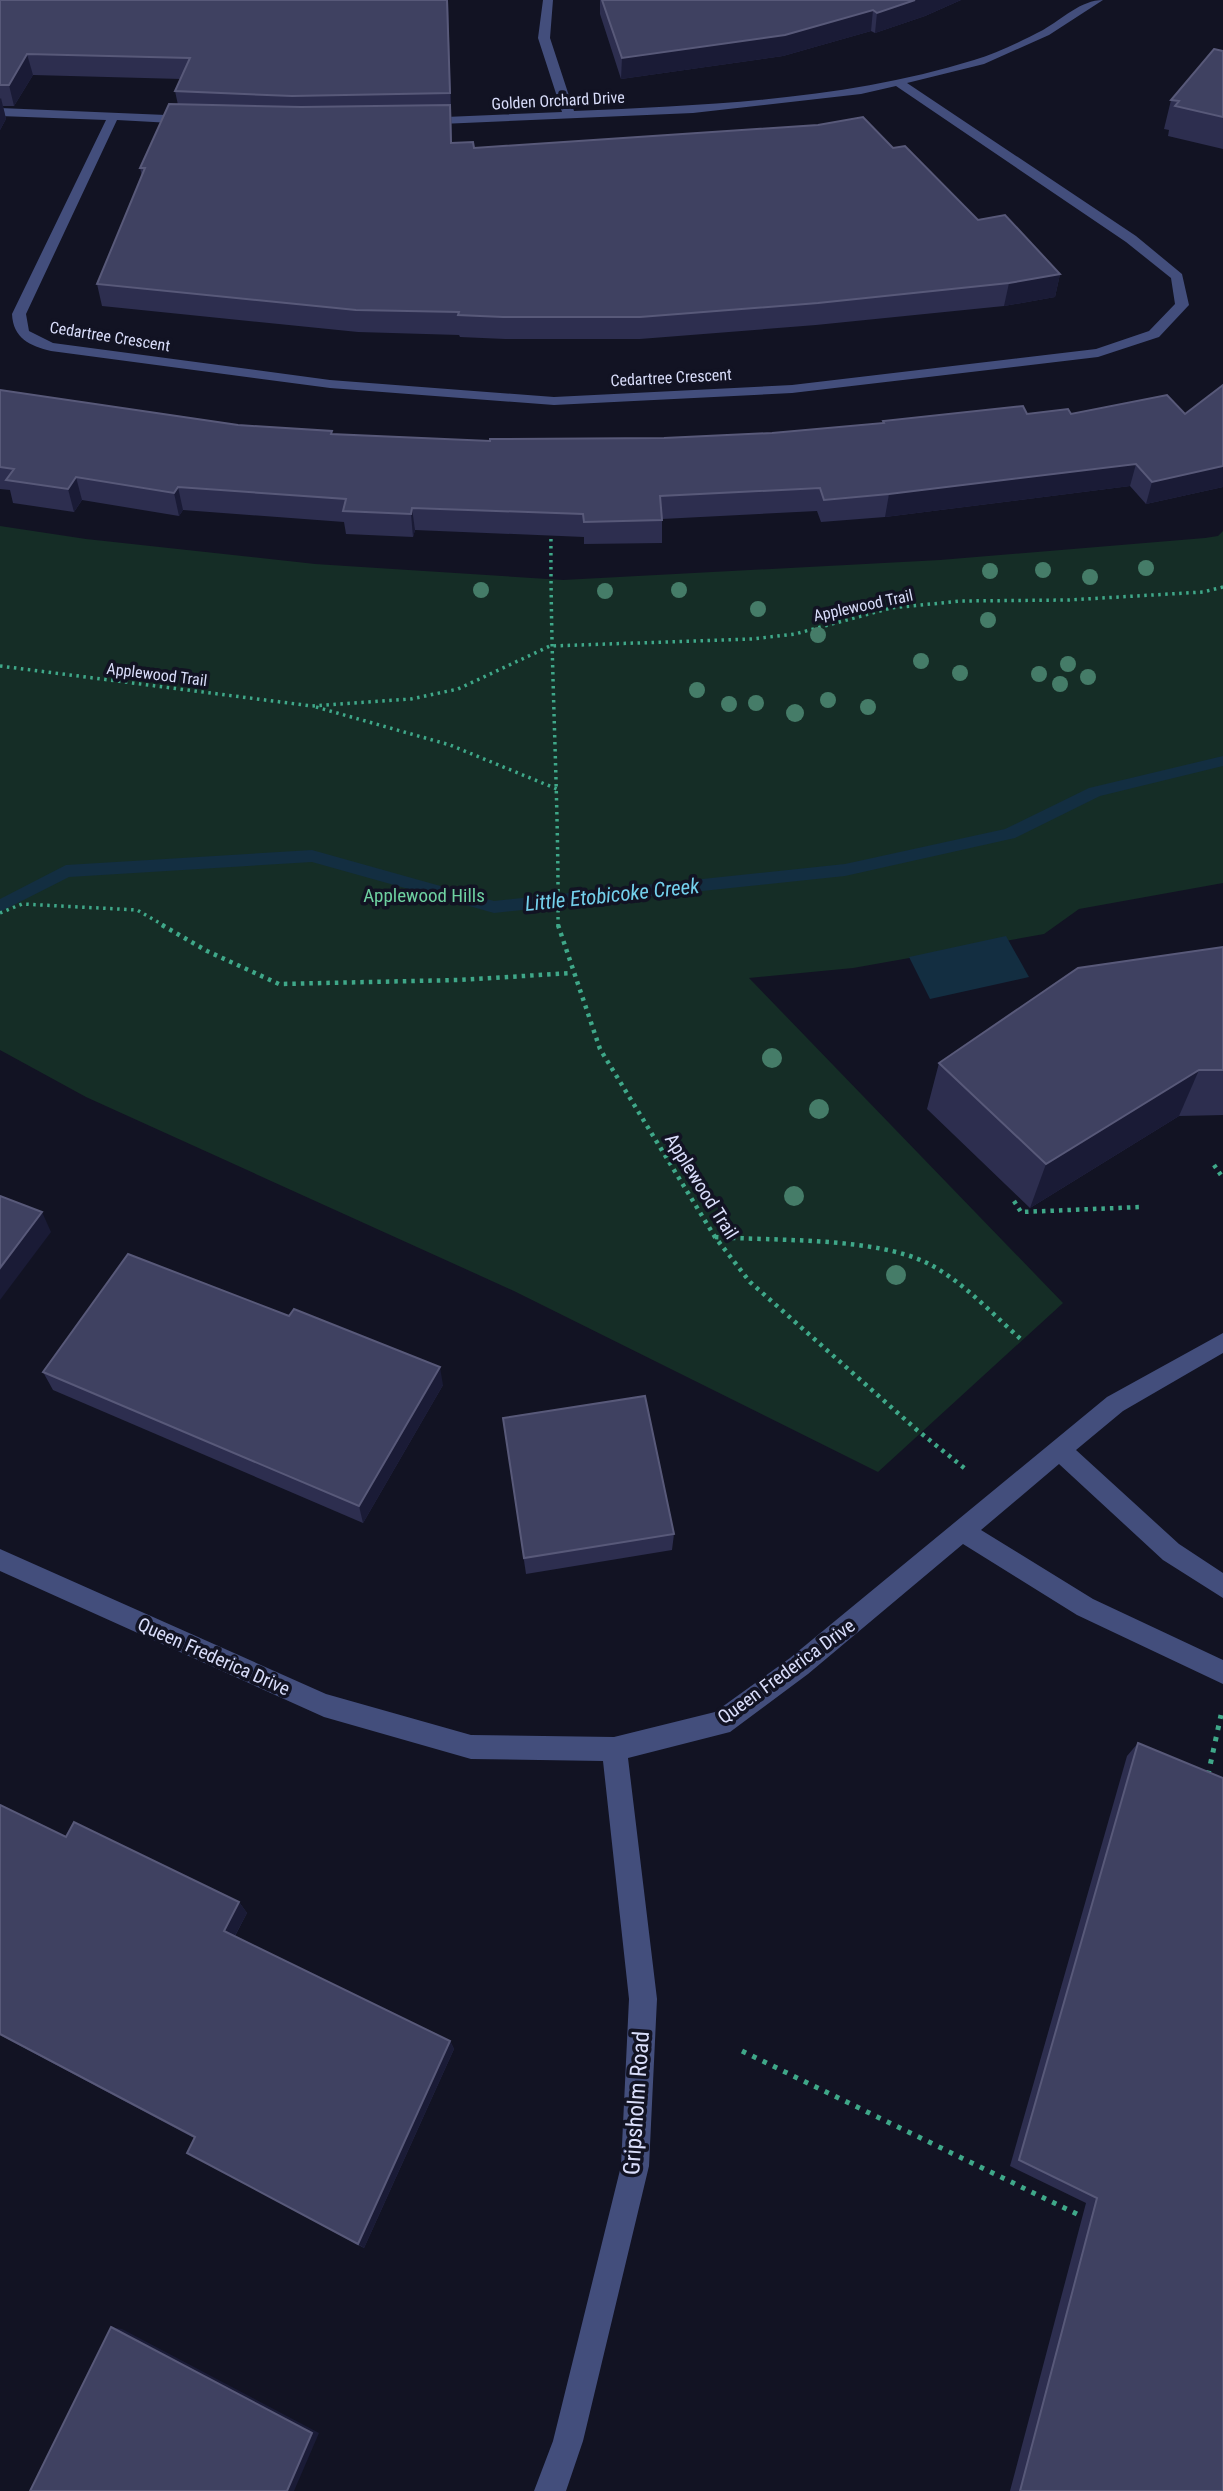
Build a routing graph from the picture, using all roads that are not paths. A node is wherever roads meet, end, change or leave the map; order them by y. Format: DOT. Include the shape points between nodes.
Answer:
graph roads {
  1 [pos="548,0"];
  2 [pos="1098,0"];
  3 [pos="900,84"];
  4 [pos="0,112"];
  5 [pos="569,116"];
  6 [pos="113,117"];
  7 [pos="197,120"];
  8 [pos="407,122"];
  9 [pos="1223,1342"];
  10 [pos="1059,1449"];
  11 [pos="964,1532"];
  12 [pos="0,1560"];
  13 [pos="1223,1587"];
  14 [pos="1223,1672"];
  15 [pos="614,1749"];
  16 [pos="550,2491"];
  1 -- 5 [label="street" via="544,38"];
  2 -- 3 [label="street, Golden Orchard Drive" via="1045,33 980,62"];
  3 -- 5 [label="street, Golden Orchard Drive" via="797,100"];
  3 -- 6 [label="street, Cedartree Crescent" via="1132,239 1177,277 1182,305 1154,334 1098,353 792,389 554,401 330,384 51,347 25,335 18,326 19,314"];
  4 -- 6 [label="street"];
  5 -- 8 [label="street, Golden Orchard Drive"];
  6 -- 7 [label="street"];
  9 -- 10 [label="street, Queen Frederica Drive" via="1115,1404"];
  10 -- 11 [label="street, Queen Frederica Drive"];
  10 -- 13 [label="street" via="1171,1552"];
  11 -- 14 [label="street" via="1085,1606"];
  11 -- 15 [label="street, Queen Frederica Drive" via="799,1666 720,1723"];
  12 -- 15 [label="street, Queen Frederica Drive" via="324,1705 471,1747"];
  15 -- 16 [label="street, Gripsholm Road" via="643,1999 635,2166 568,2441"];
}
